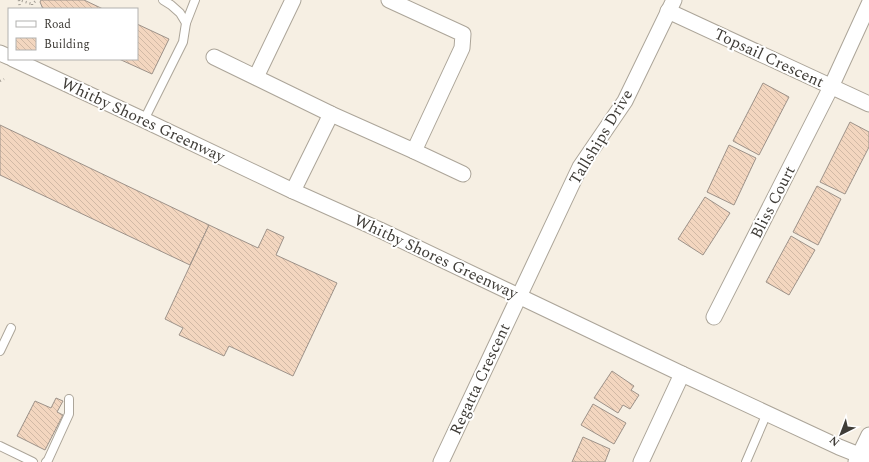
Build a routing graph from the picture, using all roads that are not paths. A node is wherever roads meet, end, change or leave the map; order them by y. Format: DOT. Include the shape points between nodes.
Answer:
graph roads {
  1 [pos="163,0"];
  2 [pos="195,0"];
  3 [pos="292,0"];
  4 [pos="389,0"];
  5 [pos="869,4"];
  6 [pos="671,6"];
  7 [pos="186,23"];
  8 [pos="214,57"];
  9 [pos="15,60"];
  10 [pos="256,77"];
  11 [pos="831,87"];
  12 [pos="869,104"];
  13 [pos="331,114"];
  14 [pos="144,120"];
  15 [pos="414,151"];
  16 [pos="463,174"];
  17 [pos="293,191"];
  18 [pos="518,296"];
  19 [pos="714,317"];
  20 [pos="11,328"];
  21 [pos="0,351"];
  22 [pos="682,374"];
  23 [pos="69,399"];
  24 [pos="767,413"];
  25 [pos="869,435"];
  26 [pos="0,446"];
  27 [pos="862,459"];
  28 [pos="33,462"];
  29 [pos="46,462"];
  30 [pos="441,462"];
  31 [pos="641,462"];
  32 [pos="746,462"];
  1 -- 7 [label="lane" via="180,13"];
  2 -- 7 [label="lane"];
  3 -- 10 [label="street"];
  4 -- 15 [label="street" via="463,34 462,48"];
  5 -- 11 [label="street, Bliss Court"];
  6 -- 11 [label="street, Topsail Crescent"];
  6 -- 18 [label="street, Tallships Drive" via="625,101 580,166"];
  7 -- 14 [label="lane" via="183,42"];
  8 -- 10 [label="street"];
  9 -- 14 [label="street, Whitby Shores Greenway"];
  10 -- 13 [label="street"];
  11 -- 12 [label="street, Topsail Crescent"];
  11 -- 19 [label="street, Bliss Court"];
  13 -- 15 [label="street"];
  13 -- 17 [label="street"];
  14 -- 17 [label="street, Whitby Shores Greenway"];
  15 -- 16 [label="street"];
  17 -- 18 [label="street, Whitby Shores Greenway"];
  18 -- 22 [label="street, Whitby Shores Greenway"];
  18 -- 30 [label="street, Regatta Crescent"];
  20 -- 21 [label="lane"];
  22 -- 24 [label="street, Whitby Shores Greenway"];
  22 -- 31 [label="street"];
  23 -- 29 [label="lane" via="69,414"];
  24 -- 27 [label="street, Whitby Shores Greenway"];
  24 -- 32 [label="lane"];
  25 -- 27 [label="street, Whitby Shores Greenway"];
  26 -- 28 [label="lane"];
}
